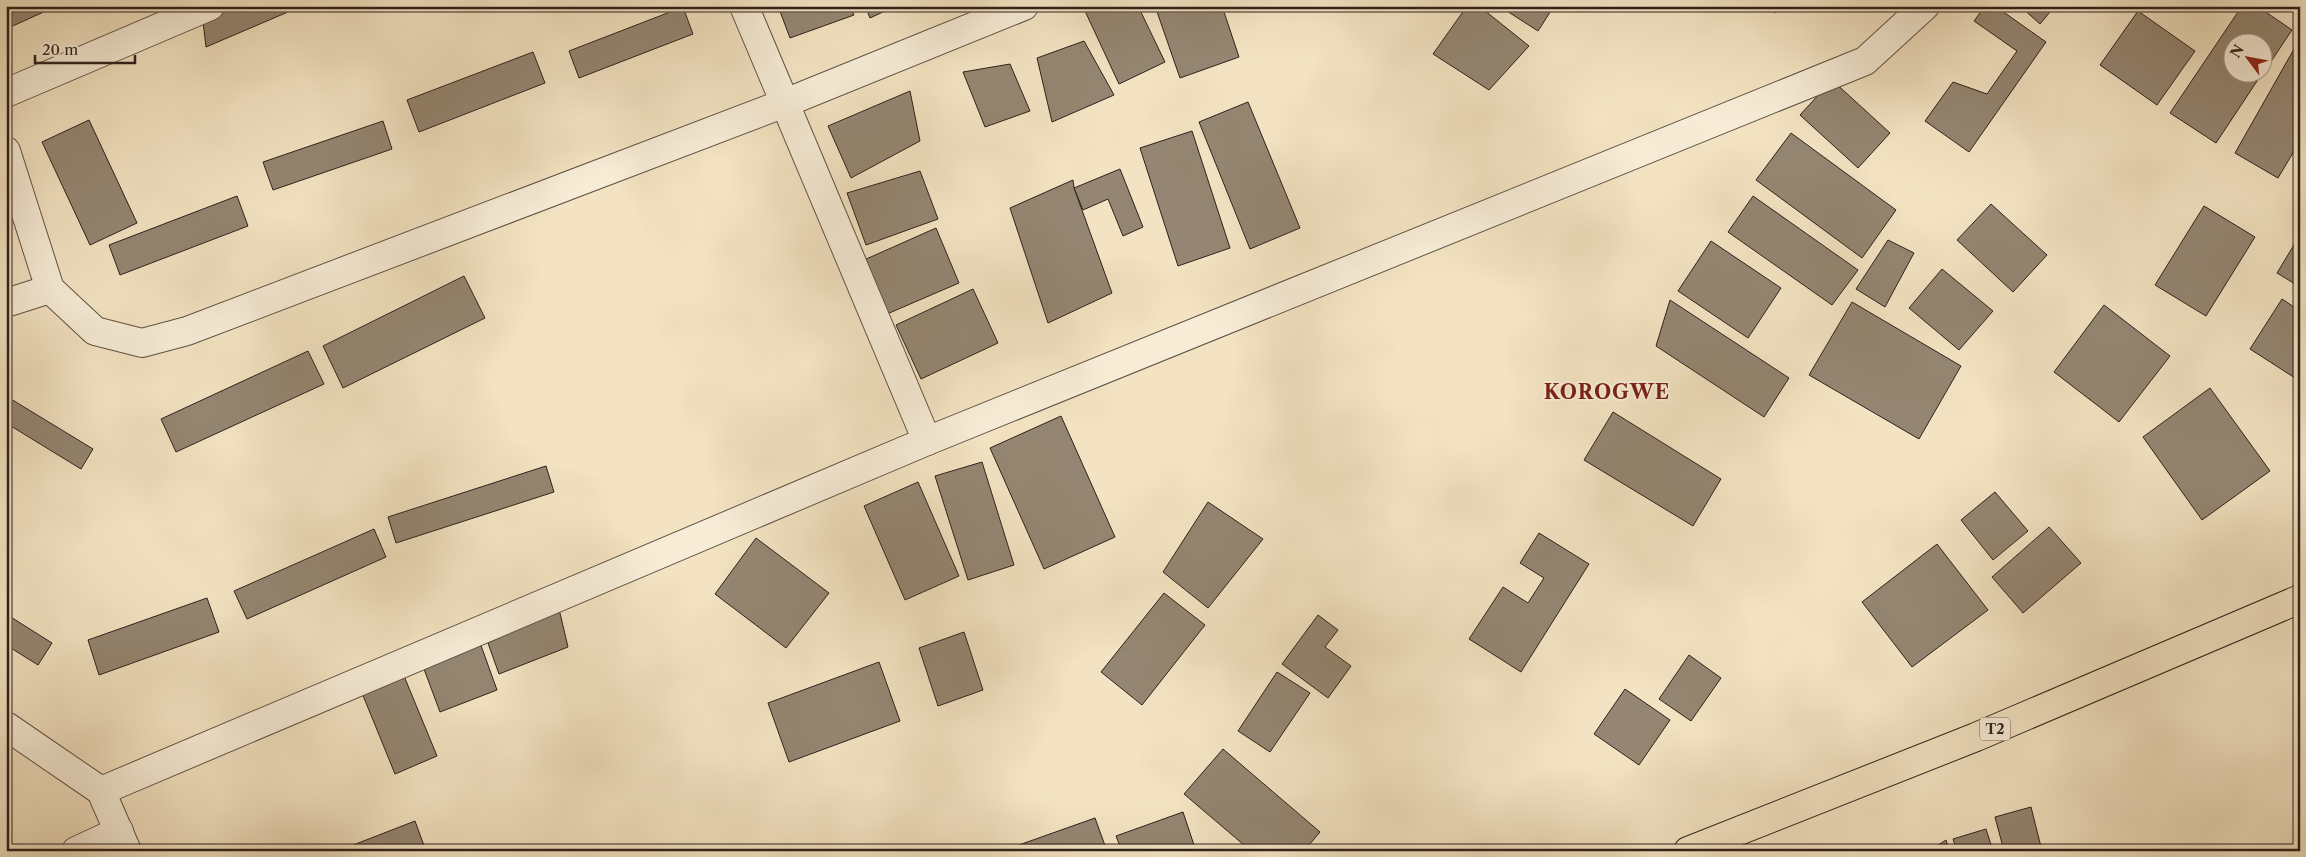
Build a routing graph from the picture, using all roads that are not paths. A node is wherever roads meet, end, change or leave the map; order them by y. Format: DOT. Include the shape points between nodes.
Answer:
graph roads {
  1 [pos="210,6"];
  2 [pos="744,6"];
  3 [pos="1024,6"];
  4 [pos="1925,6"];
  5 [pos="6,93"];
  6 [pos="785,103"];
  7 [pos="6,151"];
  8 [pos="50,289"];
  9 [pos="6,303"];
  10 [pos="927,441"];
  11 [pos="2300,599"];
  12 [pos="6,726"];
  13 [pos="101,792"];
  14 [pos="123,841"];
  15 [pos="76,851"];
  16 [pos="1688,851"];
  1 -- 5 [label="street"];
  2 -- 6 [label="street"];
  3 -- 6 [label="street"];
  4 -- 10 [label="street" via="1865,62"];
  6 -- 8 [label="street" via="186,331 142,343 95,331"];
  6 -- 10 [label="street"];
  7 -- 8 [label="street"];
  8 -- 9 [label="street"];
  10 -- 13 [label="street"];
  11 -- 16 [label="highway, T2" via="1976,737"];
  12 -- 13 [label="street"];
  13 -- 14 [label="street"];
  14 -- 15 [label="street"];
}
